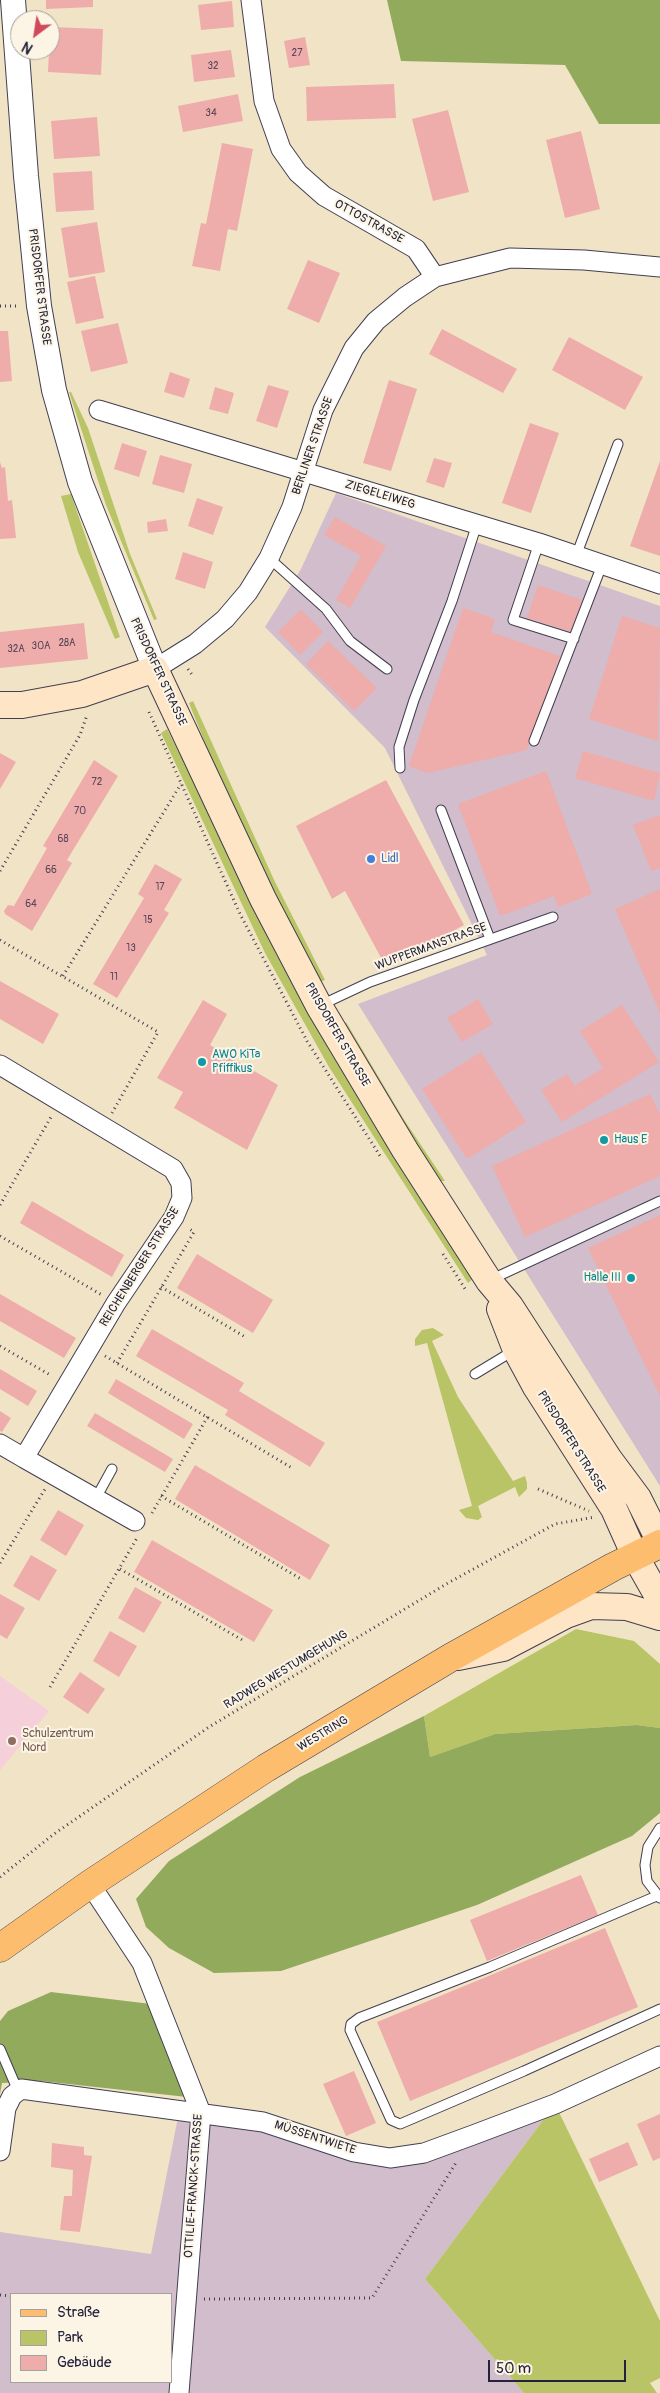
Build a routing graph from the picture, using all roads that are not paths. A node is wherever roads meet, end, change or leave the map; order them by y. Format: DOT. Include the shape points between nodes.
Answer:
graph roads {
  1 [pos="13,0"];
  2 [pos="251,0"];
  3 [pos="660,267"];
  4 [pos="435,277"];
  5 [pos="99,410"];
  6 [pos="618,444"];
  7 [pos="303,471"];
  8 [pos="477,524"];
  9 [pos="539,543"];
  10 [pos="576,556"];
  11 [pos="269,558"];
  12 [pos="602,564"];
  13 [pos="660,584"];
  14 [pos="574,639"];
  15 [pos="155,669"];
  16 [pos="387,669"];
  17 [pos="0,705"];
  18 [pos="534,741"];
  19 [pos="400,768"];
  20 [pos="441,810"];
  21 [pos="553,917"];
  22 [pos="490,939"];
  23 [pos="319,1006"];
  24 [pos="0,1065"];
  25 [pos="660,1201"];
  26 [pos="489,1281"];
  27 [pos="524,1345"];
  28 [pos="475,1374"];
  29 [pos="0,1444"];
  30 [pos="24,1458"];
  31 [pos="112,1468"];
  32 [pos="96,1498"];
  33 [pos="140,1526"];
  34 [pos="660,1543"];
  35 [pos="635,1556"];
  36 [pos="660,1600"];
  37 [pos="660,1617"];
  38 [pos="450,1658"];
  39 [pos="660,1828"];
  40 [pos="90,1884"];
  41 [pos="659,1897"];
  42 [pos="0,1948"];
  43 [pos="660,2009"];
  44 [pos="0,2049"];
  45 [pos="660,2056"];
  46 [pos="18,2091"];
  47 [pos="201,2113"];
  48 [pos="0,2151"];
  49 [pos="179,2393"];
  1 -- 15 [label="street, PRISDORFER STRASSE" via="31,232 39,306 54,390 80,482"];
  2 -- 4 [label="street, OTTOSTRASSE" via="264,101 282,149 298,172 324,196 416,249"];
  3 -- 4 [label="street, BERLINER STRASSE" via="510,258"];
  4 -- 7 [label="street, BERLINER STRASSE" via="405,296 376,321 354,348 323,410"];
  5 -- 7 [label="street, ZIEGELEIWEG"];
  6 -- 10 [label="lane"];
  7 -- 8 [label="street, ZIEGELEIWEG"];
  7 -- 11 [label="street, BERLINER STRASSE" via="292,507"];
  8 -- 9 [label="street, ZIEGELEIWEG"];
  8 -- 19 [label="lane" via="414,700 400,747"];
  9 -- 10 [label="street, ZIEGELEIWEG"];
  9 -- 14 [label="lane" via="513,620"];
  10 -- 12 [label="street, ZIEGELEIWEG"];
  11 -- 15 [label="street, BERLINER STRASSE" via="248,592 225,620"];
  11 -- 16 [label="lane" via="326,609 350,641"];
  12 -- 13 [label="street, ZIEGELEIWEG"];
  12 -- 14 [label="lane"];
  14 -- 18 [label="lane"];
  15 -- 17 [label="main road, BERLINER STRASSE" via="82,694 22,705"];
  15 -- 23 [label="main road, PRISDORFER STRASSE" via="263,899"];
  20 -- 22 [label="lane"];
  21 -- 22 [label="lane, WUPPERMANSTRASSE"];
  22 -- 23 [label="lane, WUPPERMANSTRASSE" via="370,982"];
  23 -- 26 [label="main road, PRISDORFER STRASSE" via="405,1150"];
  24 -- 30 [label="street, REICHENBERGER STRASSE" via="173,1169 181,1183 182,1198 174,1218 116,1302"];
  25 -- 26 [label="lane"];
  26 -- 27 [label="main road, PRISDORFER STRASSE" via="510,1306"];
  27 -- 28 [label="lane"];
  27 -- 34 [label="main road, PRISDORFER STRASSE" via="638,1498"];
  27 -- 35 [label="main road, PRISDORFER STRASSE" via="536,1387 614,1509"];
  29 -- 30 [label="street"];
  30 -- 32 [label="street"];
  31 -- 32 [label="lane"];
  32 -- 33 [label="street"];
  34 -- 35 [label="main road, WESTRING"];
  35 -- 36 [label="main road, PRISDORFER STRASSE"];
  35 -- 38 [label="main road, WESTRING"];
  37 -- 38 [label="main road" via="627,1607 591,1606 566,1615 503,1648"];
  38 -- 40 [label="main road, WESTRING" via="266,1768"];
  39 -- 41 [label="lane" via="648,1848 645,1865 647,1881"];
  40 -- 42 [label="main road, WESTRING"];
  40 -- 47 [label="street, OTTILIE-FRANCK-STRASSE" via="142,1964"];
  41 -- 43 [label="lane" via="359,2018 350,2030 391,2120 400,2124"];
  44 -- 46 [label="lane"];
  45 -- 47 [label="street, MÜSSENTWIETE" via="555,2104 473,2135 424,2153 390,2158 354,2152 263,2122"];
  46 -- 47 [label="street, MÜSSENTWIETE" via="38,2090"];
  46 -- 48 [label="street" via="6,2108"];
  47 -- 49 [label="street, OTTILIE-FRANCK-STRASSE"];
}
